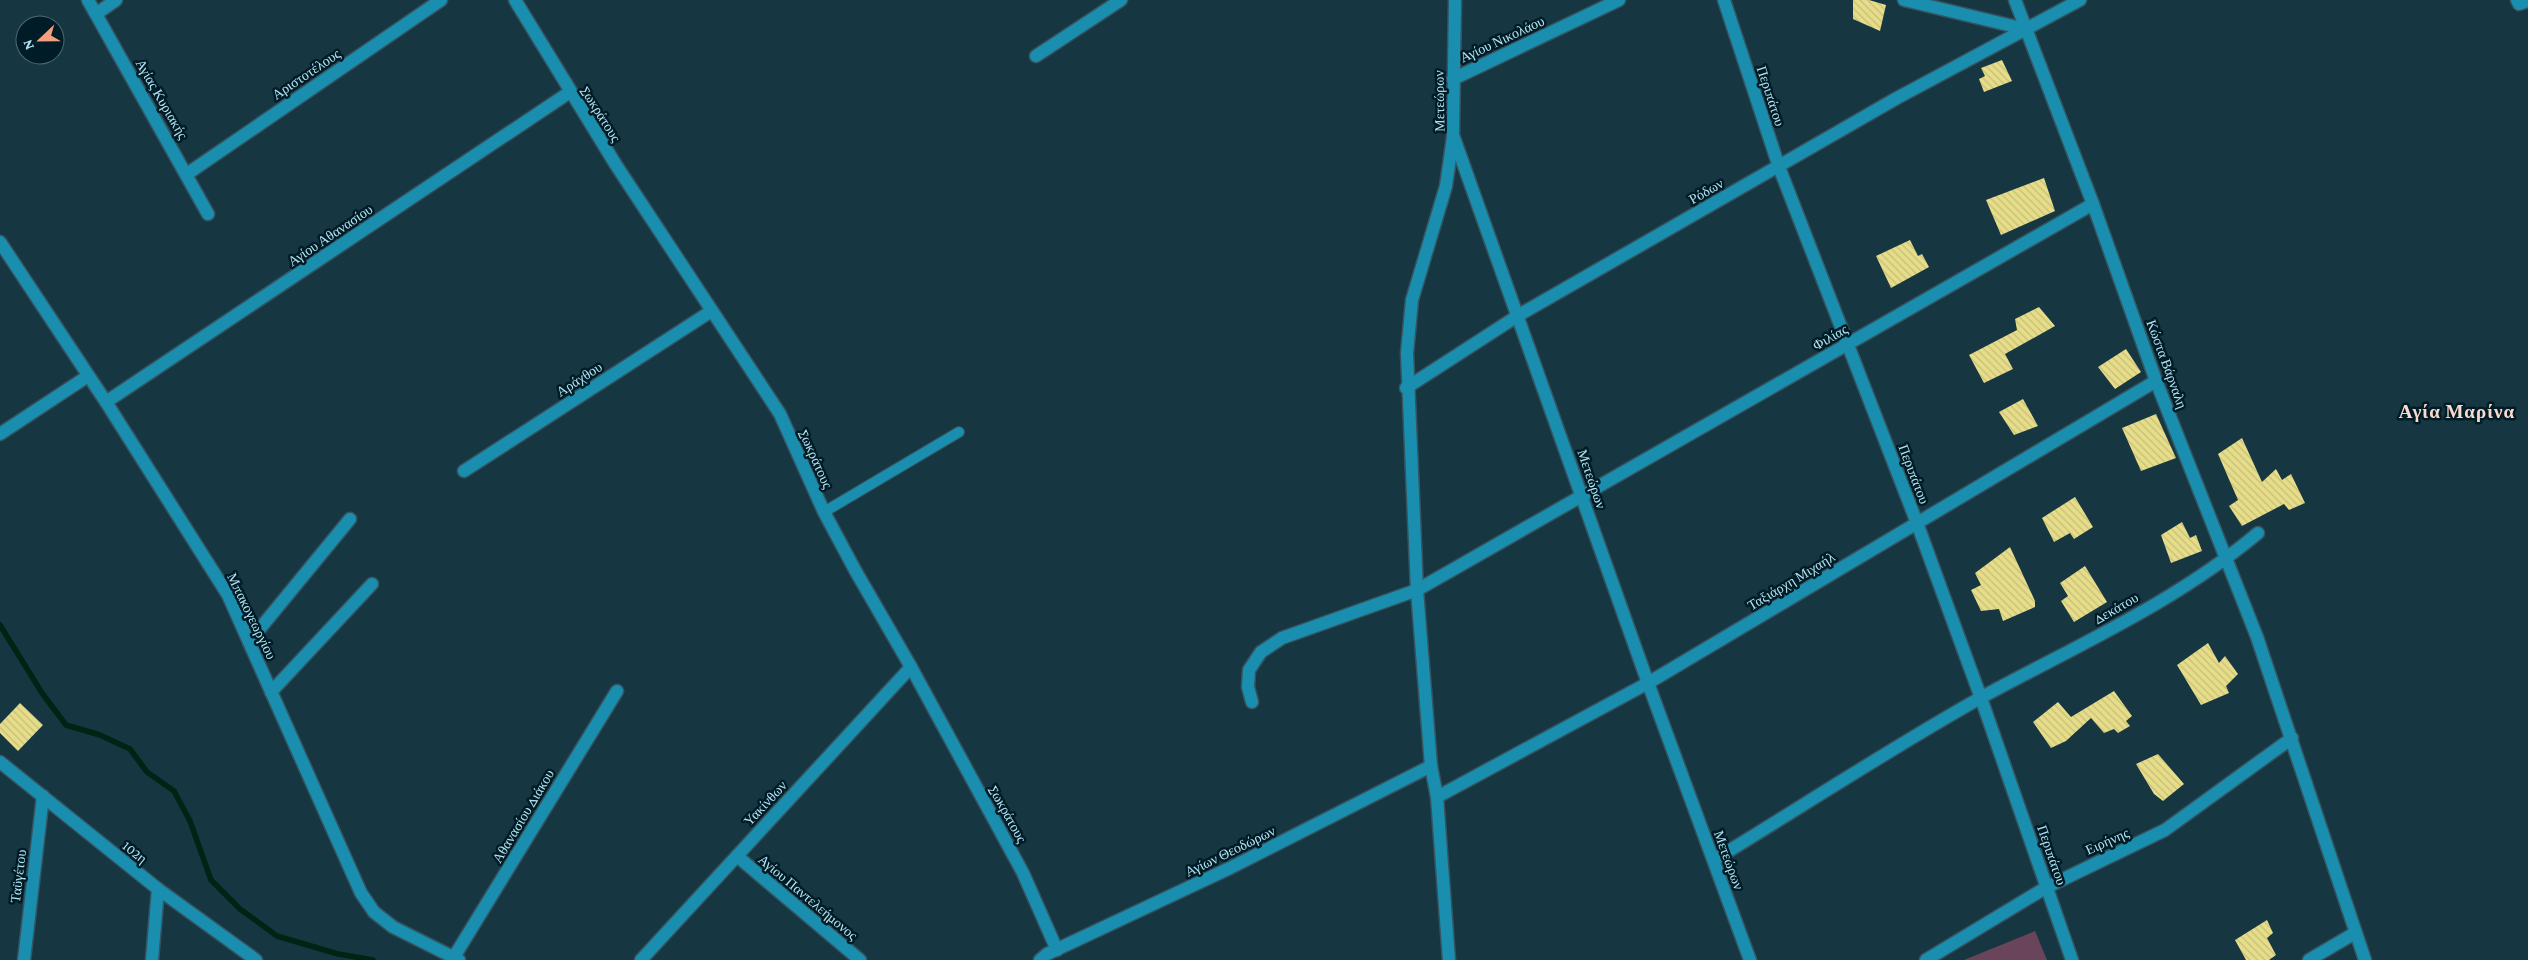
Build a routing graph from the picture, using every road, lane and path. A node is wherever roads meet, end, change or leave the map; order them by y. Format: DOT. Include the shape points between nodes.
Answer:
graph roads {
  1 [pos="88,0"];
  2 [pos="116,0"];
  3 [pos="441,0"];
  4 [pos="515,0"];
  5 [pos="1120,0"];
  6 [pos="1456,0"];
  7 [pos="1619,0"];
  8 [pos="1724,0"];
  9 [pos="1904,0"];
  10 [pos="2015,0"];
  11 [pos="2080,0"];
  12 [pos="96,14"];
  13 [pos="2025,29"];
  14 [pos="1036,56"];
  15 [pos="1453,79"];
  16 [pos="570,92"];
  17 [pos="1454,135"];
  18 [pos="1779,166"];
  19 [pos="187,174"];
  20 [pos="2092,204"];
  21 [pos="208,214"];
  22 [pos="0,242"];
  23 [pos="710,312"];
  24 [pos="1519,316"];
  25 [pos="1847,344"];
  26 [pos="88,376"];
  27 [pos="2156,382"];
  28 [pos="1406,388"];
  29 [pos="106,402"];
  30 [pos="959,432"];
  31 [pos="0,434"];
  32 [pos="464,471"];
  33 [pos="1581,495"];
  34 [pos="824,512"];
  35 [pos="350,519"];
  36 [pos="1917,523"];
  37 [pos="2258,533"];
  38 [pos="2226,560"];
  39 [pos="372,584"];
  40 [pos="1417,590"];
  41 [pos="249,642"];
  42 [pos="911,667"];
  43 [pos="1648,683"];
  44 [pos="617,691"];
  45 [pos="271,692"];
  46 [pos="1982,698"];
  47 [pos="1252,702"];
  48 [pos="2292,738"];
  49 [pos="0,762"];
  50 [pos="1431,766"];
  51 [pos="43,796"];
  52 [pos="1437,796"];
  53 [pos="737,856"];
  54 [pos="1714,860"];
  55 [pos="2046,886"];
  56 [pos="158,889"];
  57 [pos="2355,933"];
  58 [pos="1057,950"];
  59 [pos="457,958"];
  60 [pos="24,960"];
  61 [pos="152,960"];
  62 [pos="256,960"];
  63 [pos="641,960"];
  64 [pos="860,960"];
  65 [pos="1040,960"];
  66 [pos="1448,960"];
  67 [pos="1750,960"];
  68 [pos="1926,960"];
  69 [pos="2072,960"];
  70 [pos="2309,960"];
  71 [pos="2365,960"];
  1 -- 12 [label="street, Αγίας Κυριακής"];
  2 -- 12 [label="street"];
  3 -- 19 [label="street, Αριστοτέλους"];
  4 -- 16 [label="street, Σωκράτους"];
  5 -- 14 [label="street"];
  6 -- 15 [label="street, Μετεώρων"];
  7 -- 15 [label="street, Αγίου Νικολάου"];
  8 -- 18 [label="street, Περιπάτου"];
  9 -- 13 [label="street"];
  10 -- 13 [label="street, Κώστα Βάρναλη"];
  11 -- 13 [label="street, Ρόδων"];
  12 -- 19 [label="street, Αγίας Κυριακής"];
  13 -- 18 [label="street, Ρόδων"];
  13 -- 20 [label="street, Κώστα Βάρναλη"];
  15 -- 17 [label="street, Μετεώρων"];
  16 -- 23 [label="street, Σωκράτους"];
  16 -- 29 [label="street, Αγίου Αθανασίου"];
  17 -- 24 [label="street, Μετεώρων"];
  17 -- 28 [label="street" via="1446,186 1412,300"];
  18 -- 24 [label="street, Ρόδων"];
  18 -- 25 [label="street, Περιπάτου"];
  19 -- 21 [label="street, Αγίας Κυριακής"];
  20 -- 25 [label="street, Φιλίας"];
  20 -- 27 [label="street, Κώστα Βάρναλη"];
  22 -- 26 [label="street, Μπακογεωργίου"];
  23 -- 32 [label="street, Αράχθου"];
  23 -- 34 [label="street, Σωκράτους" via="780,414"];
  24 -- 28 [label="street, Ρόδων"];
  24 -- 33 [label="street, Μετεώρων"];
  25 -- 33 [label="street, Φιλίας"];
  25 -- 36 [label="street, Περιπάτου"];
  26 -- 29 [label="street, Μπακογεωργίου"];
  26 -- 31 [label="street"];
  27 -- 36 [label="street, Ταξιάρχη Μιχαήλ"];
  27 -- 38 [label="street, Κώστα Βάρναλη"];
  28 -- 40 [label="street"];
  29 -- 41 [label="street, Μπακογεωργίου" via="228,594"];
  30 -- 34 [label="lane"];
  33 -- 40 [label="street, Φιλίας"];
  33 -- 43 [label="street, Μετεώρων"];
  34 -- 42 [label="street, Σωκράτους"];
  35 -- 41 [label="street"];
  36 -- 43 [label="street, Ταξιάρχη Μιχαήλ"];
  36 -- 46 [label="street, Περιπάτου"];
  37 -- 38 [label="street, Δεκάτου"];
  38 -- 46 [label="street, Δεκάτου" via="2102,634"];
  38 -- 48 [label="street, Κώστα Βάρναλη"];
  39 -- 45 [label="street"];
  40 -- 47 [label="street, Φιλίας" via="1282,638 1261,652 1249,670 1248,687"];
  40 -- 50 [label="street"];
  41 -- 45 [label="street, Μπακογεωργίου"];
  42 -- 53 [label="street, Υακίνθων"];
  42 -- 58 [label="street, Σωκράτους" via="1023,873"];
  43 -- 52 [label="street, Ταξιάρχη Μιχαήλ"];
  43 -- 54 [label="street, Μετεώρων"];
  44 -- 59 [label="street, Αθανασίου Διάκου"];
  45 -- 59 [label="street, Μπακογεωργίου" via="361,892 374,912 393,927"];
  46 -- 54 [label="street, Δεκάτου"];
  46 -- 55 [label="street, Περιπάτου"];
  48 -- 55 [label="street, Ειρήνης" via="2165,830"];
  48 -- 57 [label="street, Κώστα Βάρναλη"];
  49 -- 51 [label="street, 102η"];
  50 -- 52 [label="street"];
  50 -- 58 [label="street, Αγίων Θεοδώρων" via="1230,868"];
  51 -- 56 [label="street, 102η"];
  51 -- 60 [label="street, Ταϋγέτου"];
  52 -- 66 [label="street"];
  53 -- 63 [label="street, Υακίνθων"];
  53 -- 64 [label="street, Αγίου Παντελεήμονος"];
  54 -- 67 [label="street, Μετεώρων"];
  55 -- 68 [label="street, Ειρήνης"];
  55 -- 69 [label="street, Περιπάτου"];
  56 -- 61 [label="street"];
  56 -- 62 [label="street, 102η"];
  57 -- 70 [label="street"];
  57 -- 71 [label="street, Κώστα Βάρναλη"];
  58 -- 65 [label="street, Αγίων Θεοδώρων"];
}
